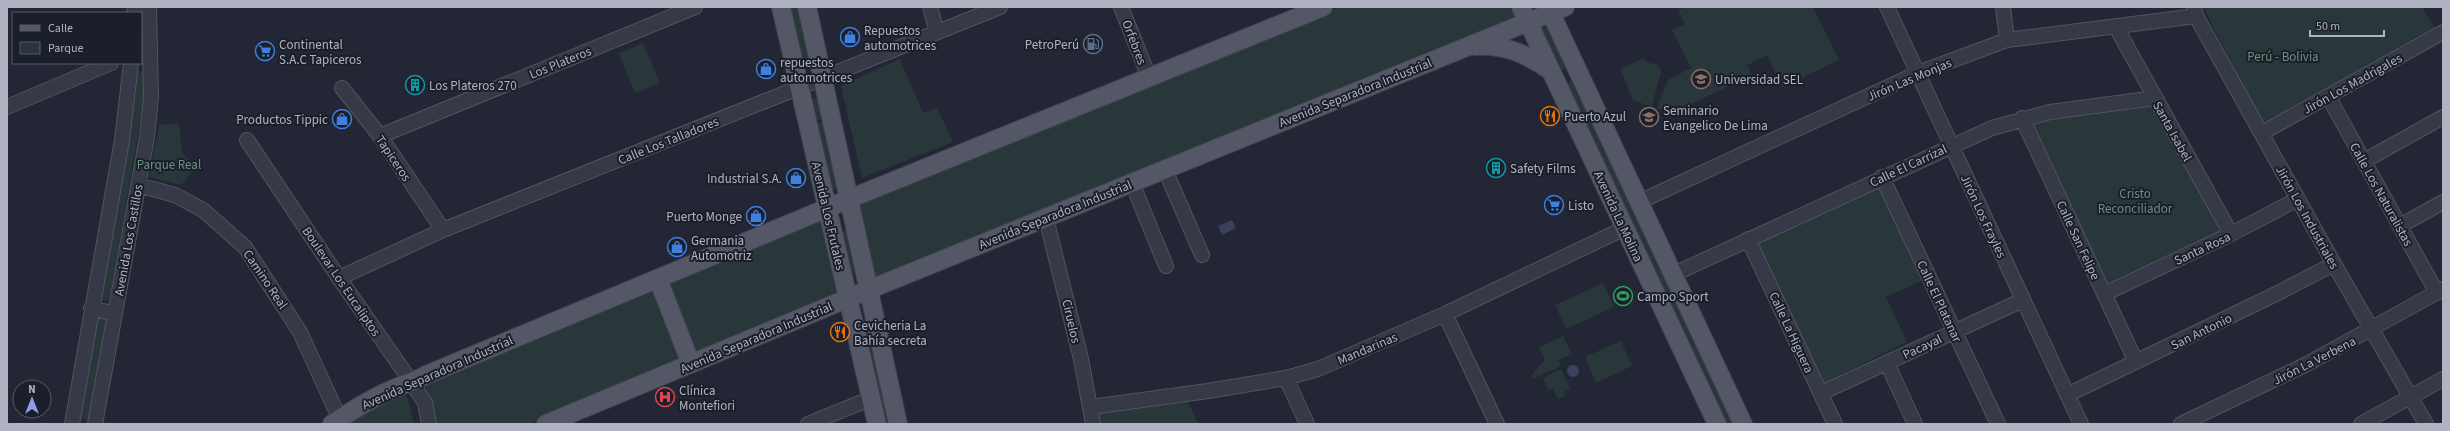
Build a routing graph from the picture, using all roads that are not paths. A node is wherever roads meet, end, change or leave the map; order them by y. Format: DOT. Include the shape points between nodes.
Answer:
graph roads {
  1 [pos="149,7"];
  2 [pos="695,7"];
  3 [pos="781,7"];
  4 [pos="807,7"];
  5 [pos="930,7"];
  6 [pos="1000,7"];
  7 [pos="1121,7"];
  8 [pos="1323,7"];
  9 [pos="1887,7"];
  10 [pos="2003,7"];
  11 [pos="1555,9"];
  12 [pos="2195,12"];
  13 [pos="1524,14"];
  14 [pos="2116,27"];
  15 [pos="936,32"];
  16 [pos="2443,32"];
  17 [pos="2006,40"];
  18 [pos="1468,46"];
  19 [pos="146,55"];
  20 [pos="109,64"];
  21 [pos="131,64"];
  22 [pos="1551,71"];
  23 [pos="1918,73"];
  24 [pos="824,77"];
  25 [pos="1149,77"];
  26 [pos="342,88"];
  27 [pos="800,88"];
  28 [pos="1560,91"];
  29 [pos="2328,96"];
  30 [pos="2155,98"];
  31 [pos="1592,100"];
  32 [pos="7,106"];
  33 [pos="2443,117"];
  34 [pos="2022,118"];
  35 [pos="2262,133"];
  36 [pos="380,136"];
  37 [pos="247,140"];
  38 [pos="1951,145"];
  39 [pos="2364,161"];
  40 [pos="1165,170"];
  41 [pos="1882,177"];
  42 [pos="1132,183"];
  43 [pos="138,185"];
  44 [pos="849,199"];
  45 [pos="2298,199"];
  46 [pos="1639,202"];
  47 [pos="2443,202"];
  48 [pos="826,209"];
  49 [pos="1046,218"];
  50 [pos="2400,226"];
  51 [pos="1625,228"];
  52 [pos="444,230"];
  53 [pos="2231,234"];
  54 [pos="1748,240"];
  55 [pos="1202,255"];
  56 [pos="2334,264"];
  57 [pos="1166,266"];
  58 [pos="1674,274"];
  59 [pos="339,278"];
  60 [pos="658,279"];
  61 [pos="868,290"];
  62 [pos="2440,291"];
  63 [pos="2104,294"];
  64 [pos="848,299"];
  65 [pos="2023,300"];
  66 [pos="91,308"];
  67 [pos="115,314"];
  68 [pos="1445,314"];
  69 [pos="2372,330"];
  70 [pos="1954,331"];
  71 [pos="1887,362"];
  72 [pos="2136,362"];
  73 [pos="691,364"];
  74 [pos="1286,378"];
  75 [pos="2443,378"];
  76 [pos="412,383"];
  77 [pos="892,390"];
  78 [pos="1821,393"];
  79 [pos="2067,395"];
  80 [pos="2410,397"];
  81 [pos="872,398"];
  82 [pos="1090,407"];
  83 [pos="338,422"];
  84 [pos="72,424"];
  85 [pos="95,424"];
  86 [pos="429,424"];
  87 [pos="546,424"];
  88 [pos="808,424"];
  89 [pos="877,424"];
  90 [pos="898,424"];
  91 [pos="1093,424"];
  92 [pos="1307,424"];
  93 [pos="1497,424"];
  94 [pos="1717,424"];
  95 [pos="1743,424"];
  96 [pos="1835,424"];
  97 [pos="1915,424"];
  98 [pos="1998,424"];
  99 [pos="2081,424"];
  100 [pos="2181,424"];
  101 [pos="2361,424"];
  102 [pos="2426,424"];
  1 -- 19 [label="street, Avenida Los Castillos"];
  2 -- 36 [label="street, Los Plateros"];
  3 -- 27 [label="main road, Avenida Los Frutales"];
  4 -- 24 [label="main road, Avenida Los Frutales"];
  5 -- 15 [label="street"];
  6 -- 15 [label="street, Calle Los Talladores"];
  7 -- 25 [label="street, Orfebres"];
  8 -- 25 [label="main road, Avenida Separadora Industrial"];
  9 -- 23 [label="street, Jirón Los Frayles"];
  10 -- 17 [label="street"];
  11 -- 13 [label="main road, Avenida Separadora Industrial"];
  11 -- 31 [label="main road, Avenida La Molina"];
  12 -- 14 [label="street, Jirón Las Monjas"];
  12 -- 35 [label="street, Jirón Los Industriales"];
  13 -- 18 [label="main road, Avenida Separadora Industrial"];
  13 -- 22 [label="main road, Avenida La Molina"];
  14 -- 17 [label="street, Jirón Las Monjas"];
  14 -- 30 [label="street, Santa Isabel"];
  15 -- 24 [label="street, Calle Los Talladores"];
  16 -- 29 [label="street, Jirón Los Madrigales"];
  17 -- 23 [label="street, Jirón Las Monjas"];
  18 -- 22 [label="main road" via="1486,45 1521,53"];
  18 -- 40 [label="main road, Avenida Separadora Industrial"];
  19 -- 43 [label="street, Avenida Los Castillos" via="147,138"];
  20 -- 32 [label="street"];
  21 -- 66 [label="street, Avenida Los Castillos" via="122,140"];
  22 -- 28 [label="main road, Avenida La Molina"];
  23 -- 38 [label="street, Jirón Los Frayles"];
  23 -- 46 [label="street, Jirón Las Monjas"];
  24 -- 27 [label="street, Calle Los Talladores"];
  24 -- 44 [label="main road, Avenida Los Frutales"];
  25 -- 44 [label="main road, Avenida Separadora Industrial"];
  26 -- 36 [label="street, Tapiceros"];
  27 -- 48 [label="main road, Avenida Los Frutales"];
  27 -- 52 [label="street, Calle Los Talladores"];
  28 -- 31 [label="main road" via="1564,77 1572,73"];
  28 -- 51 [label="main road, Avenida La Molina"];
  29 -- 35 [label="street, Jirón Los Madrigales"];
  29 -- 39 [label="street, Calle Los Naturalistas"];
  30 -- 34 [label="street, Calle El Carrizal"];
  30 -- 53 [label="street, Santa Isabel"];
  31 -- 46 [label="main road, Avenida La Molina"];
  33 -- 39 [label="street"];
  34 -- 38 [label="street, Calle El Carrizal"];
  34 -- 63 [label="street, Calle San Felipe"];
  35 -- 45 [label="street, Jirón Los Industriales"];
  36 -- 52 [label="street, Tapiceros"];
  37 -- 59 [label="street, Boulevar Los Eucaliptos"];
  38 -- 41 [label="street, Calle El Carrizal"];
  38 -- 65 [label="street, Jirón Los Frayles"];
  39 -- 50 [label="street, Calle Los Naturalistas"];
  40 -- 42 [label="main road, Avenida Separadora Industrial"];
  40 -- 55 [label="street"];
  41 -- 54 [label="street, Calle El Carrizal"];
  41 -- 70 [label="street, Calle El Platanar"];
  42 -- 49 [label="main road, Avenida Separadora Industrial"];
  42 -- 57 [label="street"];
  43 -- 67 [label="street, Avenida Los Castillos"];
  43 -- 83 [label="street, Camino Real" via="175,195 202,210 245,247 300,332"];
  44 -- 48 [label="main road, Avenida Separadora Industrial"];
  44 -- 61 [label="main road, Avenida Los Frutales"];
  45 -- 53 [label="street, Santa Rosa"];
  45 -- 56 [label="street, Jirón Los Industriales"];
  46 -- 58 [label="main road, Avenida La Molina"];
  47 -- 50 [label="street"];
  48 -- 60 [label="main road, Avenida Separadora Industrial"];
  48 -- 64 [label="main road, Avenida Los Frutales"];
  49 -- 61 [label="main road, Avenida Separadora Industrial"];
  49 -- 82 [label="street, Ciruelos" via="1080,352"];
  50 -- 62 [label="street, Calle Los Naturalistas"];
  51 -- 68 [label="street, Mandarinas"];
  51 -- 94 [label="main road, Avenida La Molina"];
  52 -- 59 [label="street, Calle Los Talladores"];
  53 -- 63 [label="street, Santa Rosa"];
  54 -- 58 [label="street, Calle El Carrizal"];
  54 -- 78 [label="street, Calle La Higuera"];
  56 -- 69 [label="street, Jirón Los Industriales"];
  56 -- 72 [label="street, San Antonio"];
  58 -- 95 [label="main road, Avenida La Molina"];
  59 -- 76 [label="street, Boulevar Los Eucaliptos"];
  60 -- 73 [label="main road"];
  60 -- 76 [label="main road, Avenida Separadora Industrial"];
  61 -- 64 [label="main road, Avenida Separadora Industrial"];
  61 -- 77 [label="main road, Avenida Los Frutales"];
  62 -- 69 [label="street, Jirón La Verbena"];
  63 -- 72 [label="street, Calle San Felipe"];
  64 -- 73 [label="main road, Avenida Separadora Industrial"];
  64 -- 81 [label="main road, Avenida Los Frutales"];
  65 -- 70 [label="street, Pacayal"];
  65 -- 79 [label="street, Jirón Los Frayles"];
  66 -- 67 [label="street"];
  66 -- 84 [label="street, Avenida Los Castillos"];
  67 -- 85 [label="street, Avenida Los Castillos"];
  68 -- 74 [label="street, Mandarinas" via="1350,356"];
  68 -- 93 [label="street"];
  69 -- 80 [label="street, Jirón Los Industriales"];
  69 -- 100 [label="street, Jirón La Verbena" via="2296,370"];
  70 -- 71 [label="street, Pacayal"];
  70 -- 98 [label="street, Calle El Platanar"];
  71 -- 78 [label="street, Pacayal"];
  71 -- 97 [label="street"];
  72 -- 79 [label="street, San Antonio"];
  73 -- 87 [label="main road, Avenida Separadora Industrial"];
  74 -- 82 [label="street, Mandarinas"];
  74 -- 92 [label="street"];
  75 -- 80 [label="street"];
  76 -- 83 [label="main road, Avenida Separadora Industrial" via="393,389"];
  76 -- 86 [label="street, Boulevar Los Eucaliptos" via="425,403"];
  77 -- 81 [label="street"];
  77 -- 90 [label="main road, Avenida Los Frutales"];
  78 -- 96 [label="street, Calle La Higuera"];
  79 -- 99 [label="street, Jirón Los Frayles"];
  80 -- 101 [label="street"];
  80 -- 102 [label="street, Jirón Los Industriales"];
  81 -- 88 [label="street"];
  81 -- 89 [label="main road, Avenida Los Frutales"];
  82 -- 91 [label="street, Ciruelos"];
}
